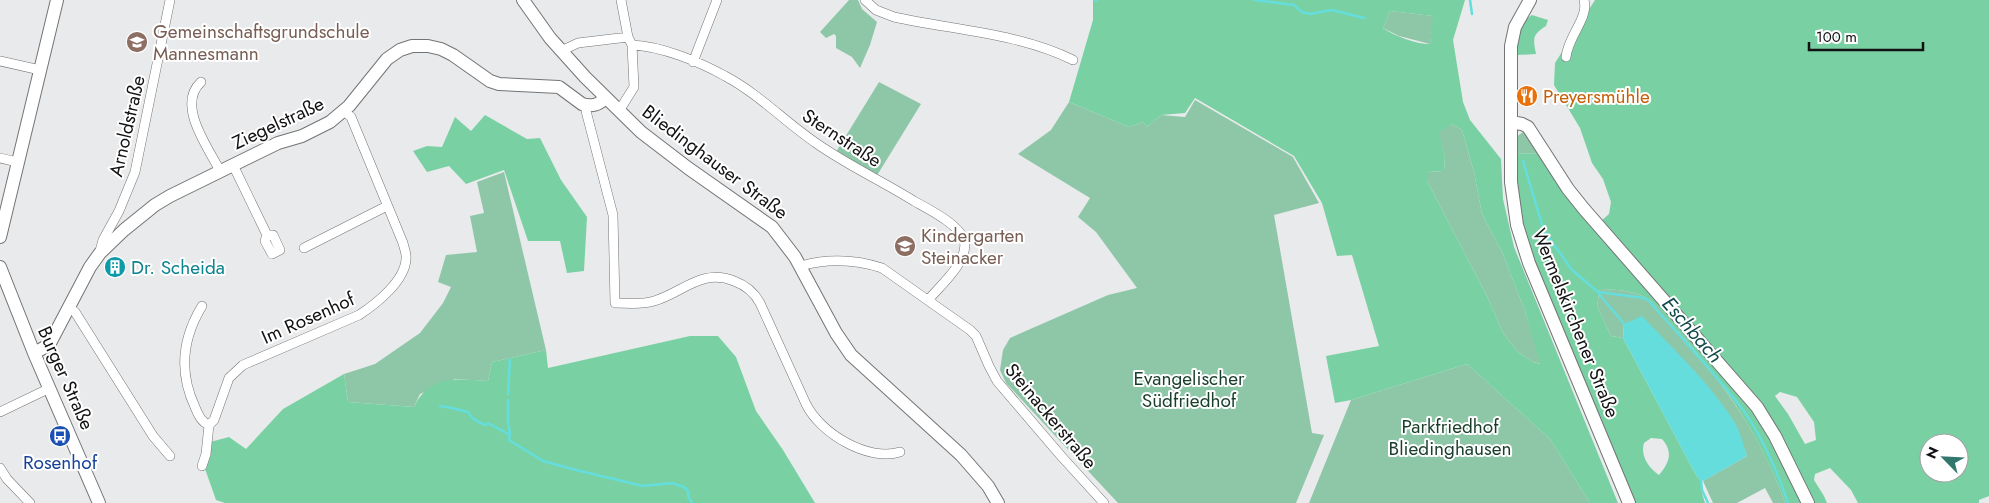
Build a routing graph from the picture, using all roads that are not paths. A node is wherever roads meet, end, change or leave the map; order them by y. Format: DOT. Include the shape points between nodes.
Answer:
graph roads {
  1 [pos="56,0"];
  2 [pos="170,0"];
  3 [pos="523,0"];
  4 [pos="620,0"];
  5 [pos="717,0"];
  6 [pos="865,0"];
  7 [pos="1530,0"];
  8 [pos="1584,0"];
  9 [pos="630,41"];
  10 [pos="561,51"];
  11 [pos="1566,57"];
  12 [pos="1073,60"];
  13 [pos="0,61"];
  14 [pos="693,62"];
  15 [pos="40,70"];
  16 [pos="201,82"];
  17 [pos="606,98"];
  18 [pos="586,105"];
  19 [pos="344,111"];
  20 [pos="619,111"];
  21 [pos="1510,122"];
  22 [pos="0,158"];
  23 [pos="17,162"];
  24 [pos="233,165"];
  25 [pos="220,171"];
  26 [pos="387,206"];
  27 [pos="267,235"];
  28 [pos="0,237"];
  29 [pos="304,248"];
  30 [pos="100,253"];
  31 [pos="800,266"];
  32 [pos="0,267"];
  33 [pos="929,299"];
  34 [pos="202,306"];
  35 [pos="69,307"];
  36 [pos="34,353"];
  37 [pos="50,388"];
  38 [pos="0,412"];
  39 [pos="209,425"];
  40 [pos="900,452"];
  41 [pos="170,456"];
  42 [pos="202,466"];
  43 [pos="0,468"];
  44 [pos="4,481"];
  45 [pos="30,503"];
  46 [pos="100,503"];
  47 [pos="998,503"];
  48 [pos="1104,503"];
  49 [pos="1629,503"];
  50 [pos="1808,503"];
  1 -- 15 [label="main road"];
  2 -- 30 [label="street, Arnoldstraße" via="135,172"];
  3 -- 10 [label="main road, Bliedinghauser Straße"];
  4 -- 9 [label="street"];
  5 -- 14 [label="street"];
  6 -- 12 [label="street" via="876,10 894,17 1014,40"];
  7 -- 21 [label="main road" via="1517,22 1511,41"];
  8 -- 11 [label="street" via="1582,18 1571,37"];
  9 -- 10 [label="street, Sternstraße" via="578,43"];
  9 -- 14 [label="street, Sternstraße"];
  9 -- 20 [label="street" via="634,87"];
  10 -- 17 [label="main road, Bliedinghauser Straße"];
  13 -- 15 [label="street"];
  14 -- 33 [label="street, Sternstraße" via="749,90 816,144 956,228 965,242 963,257"];
  15 -- 23 [label="main road"];
  16 -- 25 [label="street, Ziegelstraße" via="192,96 193,120"];
  17 -- 18 [label="main road" via="600,104"];
  17 -- 20 [label="main road, Bliedinghauser Straße"];
  18 -- 19 [label="main road, Ziegelstraße" via="559,87 496,83 446,52 420,45 400,50 387,59"];
  18 -- 40 [label="street" via="613,215 615,303 652,302 709,277 728,278 743,285 754,293 760,303 814,417 860,449 874,453"];
  19 -- 24 [label="main road, Ziegelstraße" via="310,132"];
  19 -- 26 [label="street, Im Rosenhof" via="351,117"];
  20 -- 31 [label="main road, Bliedinghauser Straße" via="661,148 772,227"];
  21 -- 49 [label="main road, Wermelskirchener Straße" via="1511,192 1523,246"];
  21 -- 50 [label="main road" via="1528,127 1580,204 1756,407 1775,436"];
  22 -- 23 [label="street"];
  23 -- 28 [label="main road"];
  24 -- 25 [label="main road, Ziegelstraße"];
  24 -- 27 [label="street"];
  25 -- 30 [label="main road, Ziegelstraße" via="155,205"];
  26 -- 29 [label="street"];
  26 -- 39 [label="street, Im Rosenhof" via="406,258 393,286 359,314 237,369 229,378 214,420"];
  30 -- 35 [label="main road, Ziegelstraße"];
  31 -- 33 [label="street, Steinackerstraße" via="834,259 866,263 882,268"];
  31 -- 47 [label="main road" via="836,333 852,355 961,455"];
  32 -- 36 [label="main road, Burger Straße"];
  33 -- 48 [label="street, Steinackerstraße" via="976,336 997,381"];
  34 -- 39 [label="street" via="187,338 184,366 194,405 204,424"];
  35 -- 36 [label="main road, Ziegelstraße" via="50,344"];
  35 -- 41 [label="street" via="153,436"];
  36 -- 37 [label="main road, Burger Straße"];
  37 -- 38 [label="street"];
  37 -- 46 [label="main road, Burger Straße"];
  39 -- 42 [label="street, Im Rosenhof"];
  43 -- 44 [label="street"];
  44 -- 45 [label="street"];
}
